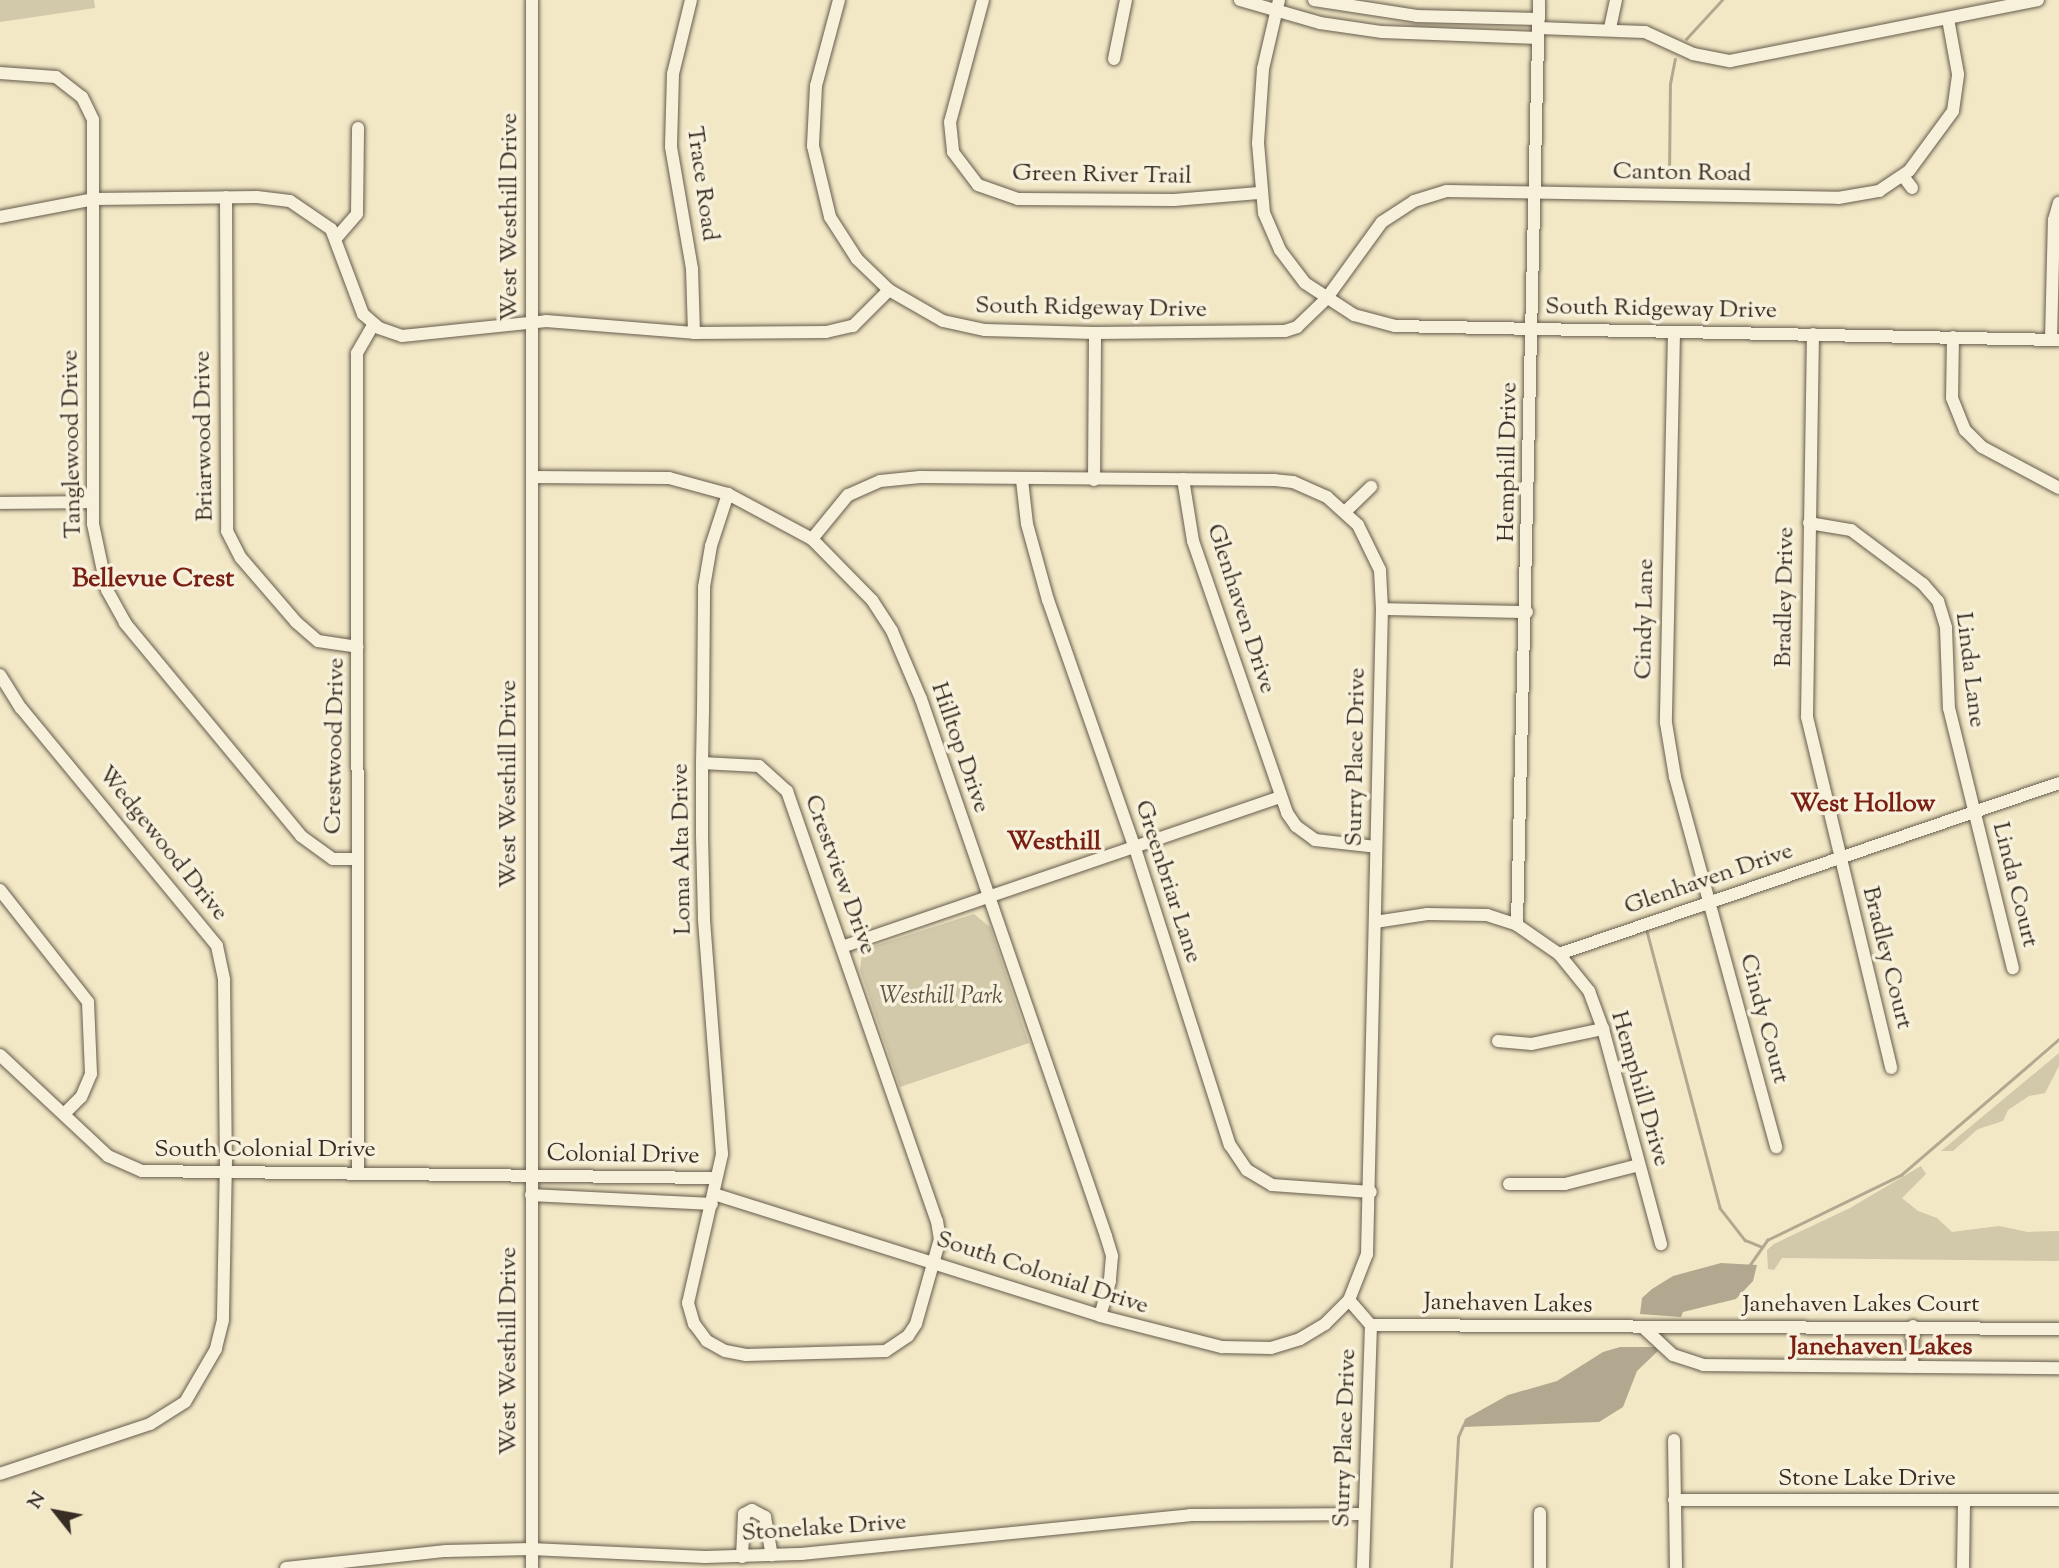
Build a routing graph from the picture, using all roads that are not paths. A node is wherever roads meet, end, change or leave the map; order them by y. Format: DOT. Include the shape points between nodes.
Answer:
graph roads {
  1 [pos="532,0"];
  2 [pos="691,0"];
  3 [pos="839,0"];
  4 [pos="983,0"];
  5 [pos="1126,0"];
  6 [pos="1240,0"];
  7 [pos="1314,0"];
  8 [pos="1539,0"];
  9 [pos="1616,0"];
  10 [pos="2038,0"];
  11 [pos="1277,5"];
  12 [pos="1390,6"];
  13 [pos="1948,19"];
  14 [pos="1539,28"];
  15 [pos="1610,28"];
  16 [pos="1387,33"];
  17 [pos="1114,59"];
  18 [pos="0,73"];
  19 [pos="358,128"];
  20 [pos="1903,176"];
  21 [pos="1912,188"];
  22 [pos="1537,192"];
  23 [pos="1259,193"];
  24 [pos="226,197"];
  25 [pos="94,199"];
  26 [pos="2059,203"];
  27 [pos="0,217"];
  28 [pos="337,237"];
  29 [pos="889,290"];
  30 [pos="1326,299"];
  31 [pos="532,321"];
  32 [pos="373,325"];
  33 [pos="1533,329"];
  34 [pos="1674,332"];
  35 [pos="694,333"];
  36 [pos="1096,333"];
  37 [pos="1813,334"];
  38 [pos="1953,337"];
  39 [pos="2055,340"];
  40 [pos="532,477"];
  41 [pos="1183,479"];
  42 [pos="1022,480"];
  43 [pos="1094,480"];
  44 [pos="1371,487"];
  45 [pos="2059,488"];
  46 [pos="728,494"];
  47 [pos="92,502"];
  48 [pos="0,503"];
  49 [pos="1346,511"];
  50 [pos="1809,523"];
  51 [pos="812,539"];
  52 [pos="1382,609"];
  53 [pos="1527,612"];
  54 [pos="358,647"];
  55 [pos="0,676"];
  56 [pos="702,763"];
  57 [pos="2059,783"];
  58 [pos="1280,797"];
  59 [pos="1975,813"];
  60 [pos="1134,845"];
  61 [pos="1376,847"];
  62 [pos="1840,857"];
  63 [pos="356,859"];
  64 [pos="0,890"];
  65 [pos="988,898"];
  66 [pos="1710,901"];
  67 [pos="1375,922"];
  68 [pos="1517,925"];
  69 [pos="842,947"];
  70 [pos="1559,954"];
  71 [pos="2013,968"];
  72 [pos="1603,1029"];
  73 [pos="1499,1041"];
  74 [pos="0,1055"];
  75 [pos="1891,1068"];
  76 [pos="65,1114"];
  77 [pos="1776,1147"];
  78 [pos="1639,1166"];
  79 [pos="225,1170"];
  80 [pos="358,1172"];
  81 [pos="531,1176"];
  82 [pos="715,1178"];
  83 [pos="1509,1184"];
  84 [pos="1371,1192"];
  85 [pos="531,1195"];
  86 [pos="713,1199"];
  87 [pos="1661,1244"];
  88 [pos="933,1262"];
  89 [pos="1349,1300"];
  90 [pos="1100,1316"];
  91 [pos="1371,1325"];
  92 [pos="1913,1326"];
  93 [pos="2059,1328"];
  94 [pos="1653,1330"];
  95 [pos="1912,1367"];
  96 [pos="2059,1368"];
  97 [pos="1674,1440"];
  98 [pos="0,1474"];
  99 [pos="1674,1500"];
  100 [pos="2059,1500"];
  101 [pos="1964,1501"];
  102 [pos="1540,1513"];
  103 [pos="1364,1514"];
  104 [pos="531,1549"];
  105 [pos="772,1555"];
  106 [pos="742,1557"];
  107 [pos="286,1568"];
  108 [pos="532,1568"];
  109 [pos="1363,1568"];
  110 [pos="1540,1568"];
  111 [pos="1675,1568"];
  112 [pos="1963,1568"];
  1 -- 31 [label="street, West Westhill Drive"];
  2 -- 35 [label="street, Trace Road" via="673,74 671,135 692,269"];
  3 -- 29 [label="street, South Ridgeway Drive" via="816,86 816,172 842,238"];
  4 -- 23 [label="street, Green River Trail" via="950,122 953,152 978,185 1018,199 1174,200"];
  5 -- 17 [label="street"];
  6 -- 11 [label="street"];
  7 -- 12 [label="street"];
  8 -- 14 [label="street, Hemphill Drive"];
  9 -- 15 [label="street"];
  10 -- 13 [label="street"];
  11 -- 16 [label="street" via="1320,23"];
  11 -- 23 [label="street" via="1263,69"];
  12 -- 14 [label="street"];
  12 -- 16 [label="street"];
  13 -- 15 [label="street" via="1730,61 1693,54 1645,32"];
  13 -- 20 [label="street, Canton Road" via="1958,74 1957,99 1948,121"];
  14 -- 15 [label="street"];
  14 -- 16 [label="street"];
  14 -- 22 [label="street, Hemphill Drive"];
  18 -- 25 [label="street, Tanglewood Drive" via="56,77 82,97 93,120"];
  19 -- 28 [label="street" via="357,214"];
  20 -- 21 [label="street"];
  20 -- 22 [label="street, Canton Road" via="1879,191 1852,198"];
  22 -- 30 [label="street, Canton Road" via="1464,189 1414,201 1382,222"];
  22 -- 33 [label="street, Hemphill Drive"];
  23 -- 30 [label="street" via="1269,231 1280,250 1305,283"];
  24 -- 25 [label="street"];
  24 -- 28 [label="street" via="290,201 320,218"];
  24 -- 54 [label="street, Briarwood Drive" via="227,531 241,558 296,622 318,641"];
  25 -- 27 [label="street"];
  25 -- 47 [label="street, Tanglewood Drive"];
  26 -- 39 [label="street" via="2054,220"];
  28 -- 32 [label="street" via="356,303"];
  29 -- 35 [label="street" via="867,316 838,331"];
  29 -- 36 [label="street, South Ridgeway Drive" via="926,314 963,327"];
  30 -- 33 [label="street, South Ridgeway Drive" via="1354,315 1395,326"];
  30 -- 36 [label="street, South Ridgeway Drive" via="1312,316 1285,331"];
  31 -- 32 [label="street" via="415,337 391,334"];
  31 -- 35 [label="street"];
  31 -- 40 [label="street, West Westhill Drive"];
  32 -- 54 [label="street, Crestwood Drive" via="357,354"];
  33 -- 34 [label="street, South Ridgeway Drive"];
  33 -- 53 [label="street, Hemphill Drive"];
  34 -- 37 [label="street, South Ridgeway Drive"];
  34 -- 66 [label="street, Cindy Lane" via="1666,723 1675,777"];
  36 -- 43 [label="street"];
  37 -- 38 [label="street, South Ridgeway Drive"];
  37 -- 50 [label="street, Bradley Drive"];
  38 -- 39 [label="street, South Ridgeway Drive"];
  38 -- 45 [label="street" via="1952,398 1965,430 1982,447"];
  40 -- 46 [label="street, Hilltop Drive" via="669,478"];
  40 -- 81 [label="street, West Westhill Drive"];
  41 -- 43 [label="street, Surry Place Drive"];
  41 -- 49 [label="street, Surry Place Drive" via="1293,482"];
  41 -- 58 [label="street, Glenhaven Drive" via="1193,541"];
  42 -- 43 [label="street, Surry Place Drive"];
  42 -- 51 [label="street, Surry Place Drive" via="880,481 848,495"];
  42 -- 60 [label="street, Greenbriar Lane" via="1027,524 1048,600"];
  44 -- 49 [label="street"];
  46 -- 51 [label="street, Hilltop Drive"];
  46 -- 56 [label="street, Loma Alta Drive" via="710,546 704,587"];
  47 -- 48 [label="street"];
  47 -- 63 [label="street, Tanglewood Drive" via="100,570 125,623 301,836 334,859"];
  49 -- 52 [label="street, Surry Place Drive" via="1371,546 1380,570"];
  50 -- 59 [label="street, Linda Lane" via="1851,530 1923,584 1938,601 1946,628 1946,693"];
  50 -- 62 [label="street, Bradley Drive" via="1807,717"];
  51 -- 65 [label="street, Hilltop Drive" via="848,571 892,631 921,699"];
  52 -- 53 [label="street"];
  52 -- 61 [label="street, Surry Place Drive"];
  53 -- 68 [label="street, Hemphill Drive"];
  54 -- 63 [label="street, Crestwood Drive"];
  55 -- 79 [label="street, Wedgewood Drive" via="217,946 224,980"];
  56 -- 69 [label="street, Crestview Drive" via="759,766 787,791"];
  56 -- 82 [label="street, Loma Alta Drive" via="704,918 722,1127 722,1154"];
  57 -- 59 [label="street, Glenhaven Drive"];
  58 -- 60 [label="street"];
  58 -- 61 [label="street, Glenhaven Drive" via="1296,826 1315,840"];
  59 -- 62 [label="street, Glenhaven Drive"];
  59 -- 71 [label="street, Linda Court"];
  60 -- 65 [label="street"];
  60 -- 84 [label="street, Greenbriar Lane" via="1237,1158 1252,1174 1272,1185"];
  61 -- 67 [label="street, Surry Place Drive"];
  62 -- 66 [label="street, Glenhaven Drive"];
  62 -- 75 [label="street, Bradley Court"];
  63 -- 80 [label="street, Crestwood Drive"];
  64 -- 76 [label="street" via="88,1002 92,1074 81,1097"];
  65 -- 69 [label="street"];
  65 -- 90 [label="street, Hilltop Drive" via="1112,1256"];
  66 -- 70 [label="street, Glenhaven Drive"];
  66 -- 77 [label="street, Cindy Court"];
  67 -- 68 [label="street" via="1453,912 1487,915"];
  67 -- 84 [label="street, Surry Place Drive"];
  68 -- 70 [label="street"];
  69 -- 88 [label="street, Crestview Drive" via="937,1221 940,1239"];
  70 -- 72 [label="street, Hemphill Drive" via="1589,991"];
  72 -- 73 [label="street" via="1543,1042"];
  72 -- 78 [label="street, Hemphill Drive"];
  74 -- 76 [label="street, South Colonial Drive"];
  76 -- 79 [label="street, South Colonial Drive" via="108,1156 129,1168"];
  78 -- 83 [label="street" via="1565,1184"];
  78 -- 87 [label="street, Hemphill Drive"];
  79 -- 80 [label="street, South Colonial Drive"];
  79 -- 98 [label="street, Wedgewood Drive" via="223,1321 216,1349 185,1402 150,1424"];
  80 -- 81 [label="street, South Colonial Drive"];
  81 -- 82 [label="street, Colonial Drive"];
  81 -- 85 [label="street, West Westhill Drive"];
  82 -- 86 [label="street, Loma Alta Drive"];
  84 -- 89 [label="street, Surry Place Drive" via="1367,1254"];
  85 -- 86 [label="street, Colonial Drive"];
  85 -- 104 [label="street, West Westhill Drive"];
  86 -- 88 [label="street, South Colonial Drive"];
  86 -- 88 [label="street, Crestview Drive" via="688,1303 694,1324 706,1341 725,1351 746,1355 886,1351 915,1324"];
  88 -- 90 [label="street, South Colonial Drive"];
  89 -- 90 [label="street, South Colonial Drive" via="1308,1334 1271,1348 1195,1342"];
  89 -- 91 [label="street, Surry Place Drive"];
  91 -- 94 [label="street, Janehaven Lakes"];
  91 -- 103 [label="street, Surry Place Drive"];
  92 -- 93 [label="street, Janehaven Lakes Court"];
  92 -- 94 [label="street, Janehaven Lakes Court"];
  92 -- 95 [label="street"];
  94 -- 95 [label="street" via="1673,1355 1703,1365"];
  95 -- 96 [label="street"];
  97 -- 99 [label="street"];
  99 -- 101 [label="street, Stone Lake Drive"];
  99 -- 111 [label="street"];
  100 -- 101 [label="street, Stone Lake Drive"];
  101 -- 112 [label="street"];
  102 -- 110 [label="street"];
  103 -- 105 [label="street, Stonelake Drive" via="1190,1515"];
  103 -- 109 [label="street, Surry Place Drive"];
  104 -- 106 [label="street, Stonelake Drive"];
  104 -- 107 [label="street, Stonelake Drive" via="446,1551"];
  104 -- 108 [label="street, West Westhill Drive"];
  105 -- 106 [label="street, Stonelake Drive"];
  105 -- 106 [label="street" via="765,1517 752,1510 744,1514"];
}
